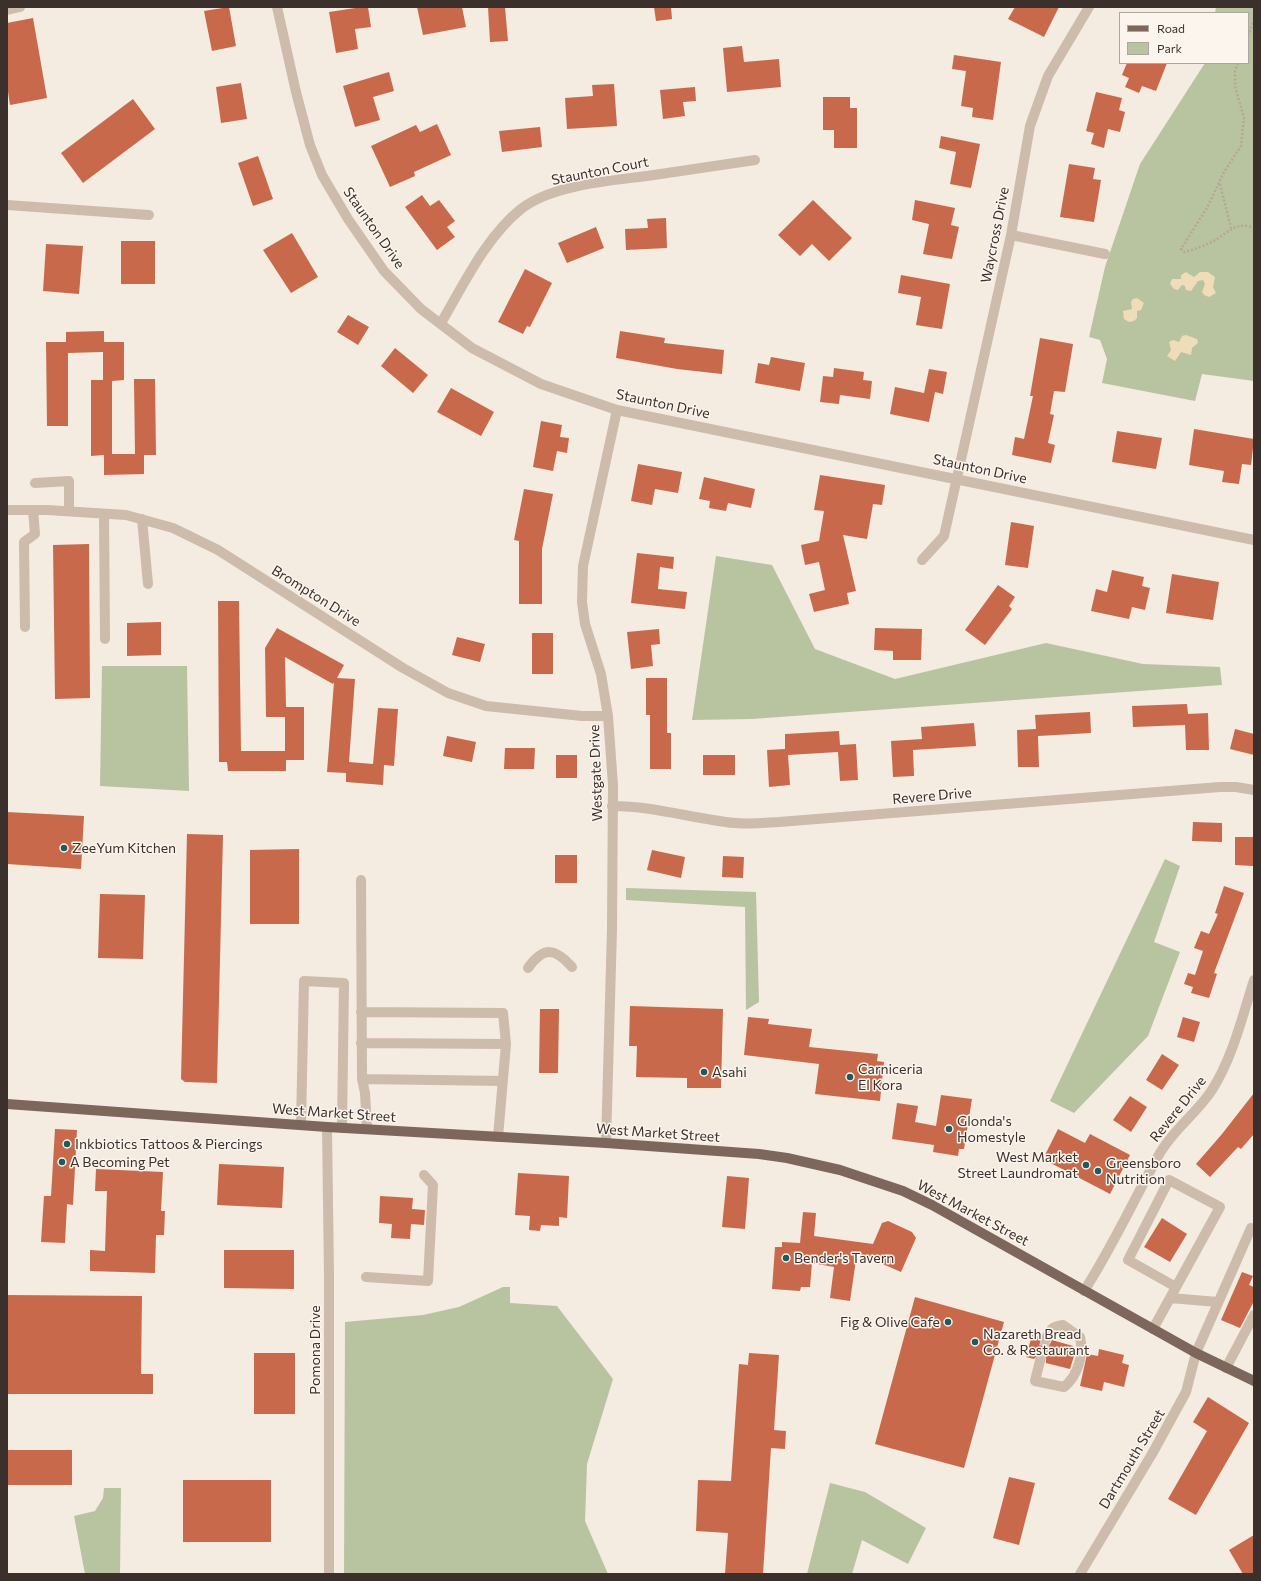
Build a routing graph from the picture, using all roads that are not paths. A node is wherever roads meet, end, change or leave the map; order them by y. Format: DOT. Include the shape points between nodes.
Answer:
graph roads {
  1 [pos="20,7"];
  2 [pos="277,7"];
  3 [pos="1089,7"];
  4 [pos="7,10"];
  5 [pos="755,160"];
  6 [pos="7,204"];
  7 [pos="149,215"];
  8 [pos="1011,235"];
  9 [pos="1105,254"];
  10 [pos="441,322"];
  11 [pos="617,410"];
  12 [pos="957,479"];
  13 [pos="35,483"];
  14 [pos="7,510"];
  15 [pos="33,510"];
  16 [pos="69,511"];
  17 [pos="104,514"];
  18 [pos="142,519"];
  19 [pos="1254,540"];
  20 [pos="922,560"];
  21 [pos="148,584"];
  22 [pos="25,627"];
  23 [pos="105,639"];
  24 [pos="608,716"];
  25 [pos="1254,790"];
  26 [pos="612,806"];
  27 [pos="361,880"];
  28 [pos="572,967"];
  29 [pos="528,968"];
  30 [pos="1254,980"];
  31 [pos="362,1012"];
  32 [pos="362,1043"];
  33 [pos="506,1044"];
  34 [pos="362,1079"];
  35 [pos="503,1081"];
  36 [pos="7,1104"];
  37 [pos="301,1125"];
  38 [pos="327,1127"];
  39 [pos="342,1128"];
  40 [pos="367,1129"];
  41 [pos="498,1136"];
  42 [pos="606,1143"];
  43 [pos="424,1176"];
  44 [pos="1254,1230"];
  45 [pos="366,1277"];
  46 [pos="1176,1287"];
  47 [pos="1084,1291"];
  48 [pos="1170,1298"];
  49 [pos="1218,1302"];
  50 [pos="1254,1315"];
  51 [pos="1153,1329"];
  52 [pos="1046,1339"];
  53 [pos="1196,1353"];
  54 [pos="1040,1361"];
  55 [pos="1226,1368"];
  56 [pos="1254,1381"];
  57 [pos="329,1574"];
  58 [pos="1080,1574"];
  1 -- 4 [label="street"];
  2 -- 10 [label="street, Staunton Drive" via="310,145 322,175 348,219 384,271 421,309"];
  3 -- 8 [label="street, Waycross Drive" via="1048,76 1030,126"];
  5 -- 10 [label="street, Staunton Court" via="598,183 555,192 522,208 488,246"];
  6 -- 7 [label="street"];
  8 -- 9 [label="street"];
  8 -- 12 [label="street, Waycross Drive"];
  10 -- 11 [label="street, Staunton Drive" via="472,348 541,384"];
  11 -- 12 [label="street, Staunton Drive"];
  11 -- 24 [label="street, Westgate Drive" via="583,566 584,624 601,674"];
  12 -- 19 [label="street, Staunton Drive"];
  12 -- 20 [label="street, Waycross Drive" via="944,536"];
  13 -- 16 [label="street" via="69,481"];
  14 -- 15 [label="street, Brompton Drive"];
  15 -- 16 [label="street, Brompton Drive"];
  15 -- 22 [label="street" via="35,534 24,542"];
  16 -- 17 [label="street, Brompton Drive"];
  17 -- 18 [label="street, Brompton Drive"];
  17 -- 23 [label="street"];
  18 -- 21 [label="street"];
  18 -- 24 [label="street, Brompton Drive" via="173,528 218,550 448,694 486,706 582,716"];
  24 -- 26 [label="street, Westgate Drive"];
  25 -- 26 [label="street, Revere Drive" via="1220,787 744,824 638,806"];
  26 -- 42 [label="street, Westgate Drive" via="612,929"];
  27 -- 31 [label="street"];
  28 -- 29 [label="street" via="564,958 549,952 542,953"];
  30 -- 47 [label="street, Revere Drive" via="1223,1073 1211,1092 1161,1151 1102,1264"];
  31 -- 32 [label="street"];
  31 -- 33 [label="street" via="503,1013"];
  32 -- 33 [label="street"];
  32 -- 34 [label="street"];
  33 -- 35 [label="street"];
  34 -- 35 [label="street"];
  34 -- 40 [label="street"];
  35 -- 41 [label="street"];
  36 -- 37 [label="main road, West Market Street"];
  37 -- 38 [label="main road, West Market Street"];
  37 -- 39 [label="street" via="304,981 344,983"];
  38 -- 39 [label="main road, West Market Street"];
  38 -- 57 [label="street, Pomona Drive"];
  39 -- 40 [label="main road, West Market Street"];
  40 -- 41 [label="main road, West Market Street"];
  41 -- 42 [label="main road, West Market Street"];
  42 -- 47 [label="main road, West Market Street" via="759,1154 840,1170 932,1205"];
  43 -- 45 [label="street" via="433,1185 428,1281"];
  44 -- 49 [label="street, Dartmouth Street" via="1251,1228"];
  46 -- 46 [label="street" via="1220,1207 1169,1180 1128,1260"];
  46 -- 48 [label="street"];
  47 -- 51 [label="main road, West Market Street"];
  48 -- 49 [label="street"];
  48 -- 51 [label="street"];
  49 -- 53 [label="street, Dartmouth Street"];
  50 -- 55 [label="street"];
  51 -- 53 [label="main road, West Market Street"];
  52 -- 54 [label="street" via="1049,1330 1054,1326 1063,1325 1080,1337 1082,1347 1079,1362 1074,1376 1064,1387 1036,1381"];
  53 -- 55 [label="main road, West Market Street"];
  53 -- 58 [label="street, Dartmouth Street" via="1190,1381 1183,1398"];
  55 -- 56 [label="main road, West Market Street"];
}
